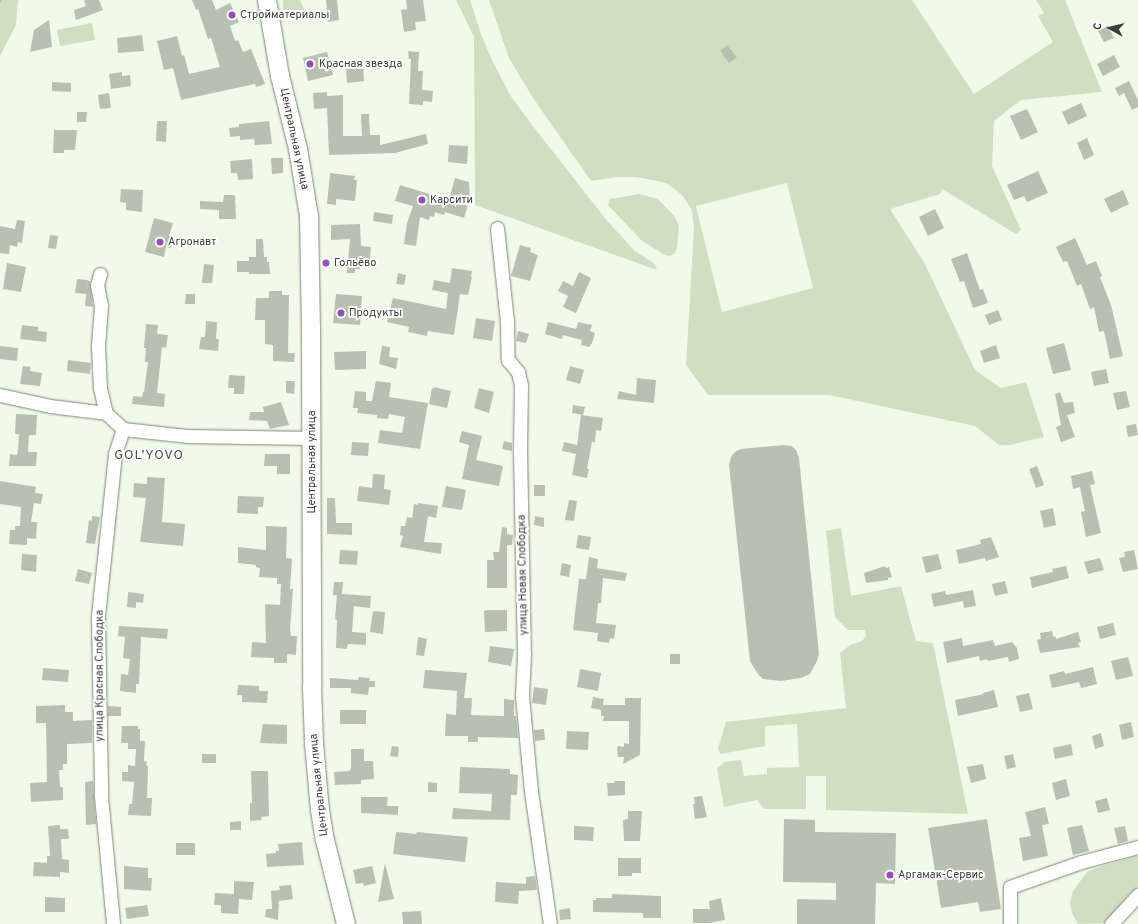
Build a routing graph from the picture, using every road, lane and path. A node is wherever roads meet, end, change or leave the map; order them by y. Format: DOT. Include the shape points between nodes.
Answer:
graph roads {
  1 [pos="267,0"];
  2 [pos="497,228"];
  3 [pos="100,274"];
  4 [pos="0,396"];
  5 [pos="106,414"];
  6 [pos="123,429"];
  7 [pos="312,438"];
  8 [pos="1138,848"];
  9 [pos="1138,895"];
  10 [pos="113,924"];
  11 [pos="346,924"];
  12 [pos="550,924"];
  13 [pos="1010,924"];
  14 [pos="1111,924"];
  1 -- 7 [label="main road, Центральная улица" via="309,216"];
  2 -- 12 [label="street, улица Новая Слободка" via="507,321 508,360 518,372 521,385 524,654 522,696 531,791"];
  3 -- 5 [label="street" via="97,285 101,306 98,346 100,388"];
  4 -- 5 [label="street"];
  5 -- 6 [label="street"];
  6 -- 7 [label="street" via="187,436"];
  6 -- 10 [label="street, улица Красная Слободка" via="115,454 98,616 101,796"];
  7 -- 11 [label="main road, Центральная улица" via="312,688 317,783 325,840"];
  8 -- 13 [label="street" via="1081,862 1010,887"];
  9 -- 14 [label="street"];
}
